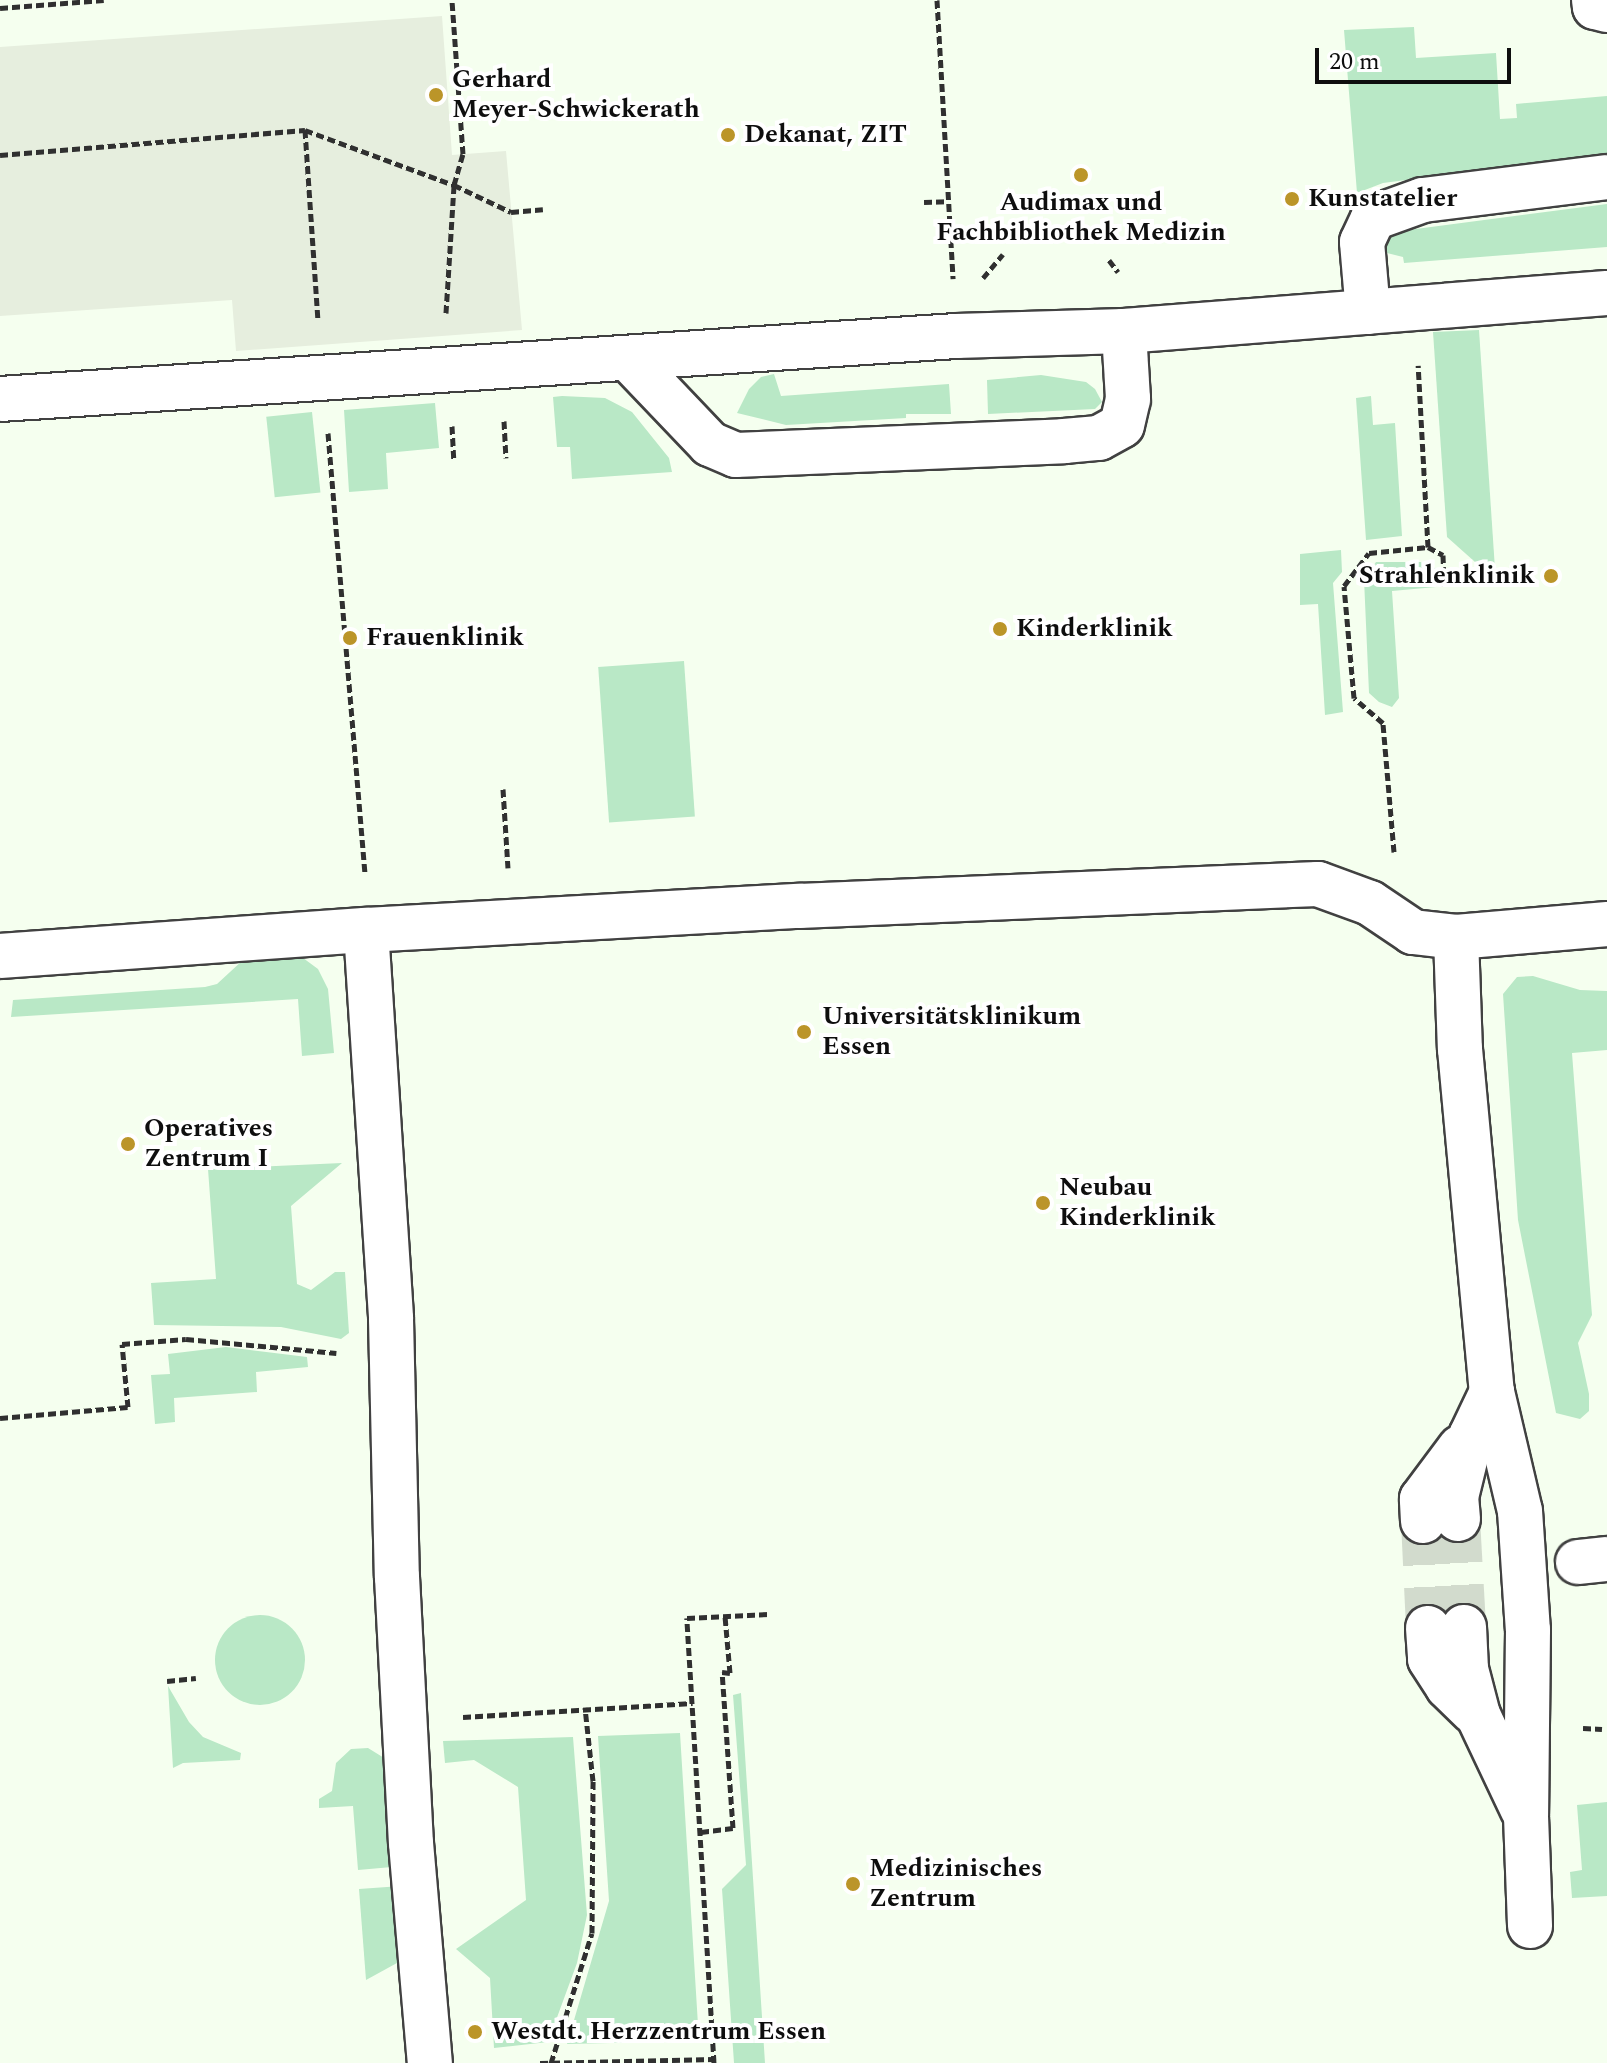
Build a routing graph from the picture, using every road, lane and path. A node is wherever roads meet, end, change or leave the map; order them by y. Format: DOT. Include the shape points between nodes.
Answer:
graph roads {
  1 [pos="104,0"];
  2 [pos="452,0"];
  3 [pos="937,0"];
  4 [pos="1594,0"];
  5 [pos="0,8"];
  6 [pos="1607,10"];
  7 [pos="305,130"];
  8 [pos="0,155"];
  9 [pos="1607,177"];
  10 [pos="454,185"];
  11 [pos="948,201"];
  12 [pos="924,202"];
  13 [pos="543,209"];
  14 [pos="1003,254"];
  15 [pos="974,289"];
  16 [pos="954,290"];
  17 [pos="1607,293"];
  18 [pos="1368,312"];
  19 [pos="445,322"];
  20 [pos="1124,331"];
  21 [pos="628,358"];
  22 [pos="1418,361"];
  23 [pos="324,379"];
  24 [pos="0,399"];
  25 [pos="503,414"];
  26 [pos="451,419"];
  27 [pos="506,458"];
  28 [pos="454,461"];
  29 [pos="1428,547"];
  30 [pos="1444,586"];
  31 [pos="351,715"];
  32 [pos="503,789"];
  33 [pos="1394,836"];
  34 [pos="508,878"];
  35 [pos="1607,924"];
  36 [pos="366,930"];
  37 [pos="1456,937"];
  38 [pos="0,956"];
  39 [pos="391,1360"];
  40 [pos="1492,1392"];
  41 [pos="0,1418"];
  42 [pos="1440,1520"];
  43 [pos="770,1614"];
  44 [pos="725,1616"];
  45 [pos="1446,1628"];
  46 [pos="196,1678"];
  47 [pos="167,1681"];
  48 [pos="693,1703"];
  49 [pos="585,1707"];
  50 [pos="450,1718"];
  51 [pos="1526,1816"];
  52 [pos="701,1832"];
  53 [pos="1530,1926"];
  54 [pos="714,2061"];
  55 [pos="551,2062"];
  56 [pos="430,2063"];
  57 [pos="540,2063"];
  1 -- 5 [label="path"];
  2 -- 10 [label="path" via="463,154"];
  3 -- 11 [label="path"];
  4 -- 6 [label="lane" via="1595,7"];
  7 -- 8 [label="path"];
  7 -- 10 [label="path"];
  7 -- 23 [label="path"];
  9 -- 18 [label="lane" via="1423,200 1373,218 1362,242"];
  10 -- 13 [label="path" via="511,212"];
  10 -- 19 [label="path"];
  11 -- 12 [label="path"];
  11 -- 16 [label="path"];
  14 -- 15 [label="path"];
  17 -- 18 [label="lane"];
  18 -- 20 [label="lane"];
  20 -- 21 [label="lane" via="956,336"];
  20 -- 21 [label="lane" via="1128,399 1122,425 1099,438 1064,441 736,455 710,444"];
  21 -- 23 [label="lane"];
  22 -- 29 [label="path"];
  23 -- 24 [label="lane"];
  23 -- 31 [label="path"];
  25 -- 27 [label="path"];
  26 -- 28 [label="path"];
  29 -- 30 [label="path" via="1443,555"];
  29 -- 33 [label="path" via="1369,553 1344,586 1354,698 1383,723"];
  32 -- 34 [label="path"];
  35 -- 37 [label="lane"];
  36 -- 37 [label="lane" via="1318,884 1370,903 1413,932"];
  36 -- 38 [label="lane"];
  36 -- 39 [label="lane"];
  37 -- 40 [label="lane" via="1460,1049"];
  39 -- 41 [label="path" via="186,1339 122,1344 128,1407"];
  39 -- 56 [label="lane" via="411,1843"];
  40 -- 42 [label="lane" via="1471,1436 1422,1499"];
  40 -- 51 [label="lane" via="1520,1511 1528,1630"];
  43 -- 44 [label="path"];
  44 -- 48 [label="path" via="687,1618"];
  44 -- 52 [label="path" via="730,1673 722,1672 733,1828"];
  45 -- 51 [label="lane" via="1466,1669 1478,1715"];
  46 -- 47 [label="path"];
  48 -- 49 [label="path"];
  48 -- 52 [label="path"];
  49 -- 50 [label="path"];
  49 -- 55 [label="path" via="593,1781 592,1933"];
  51 -- 53 [label="lane"];
  52 -- 54 [label="path"];
  54 -- 55 [label="path"];
  55 -- 57 [label="path"];
}
